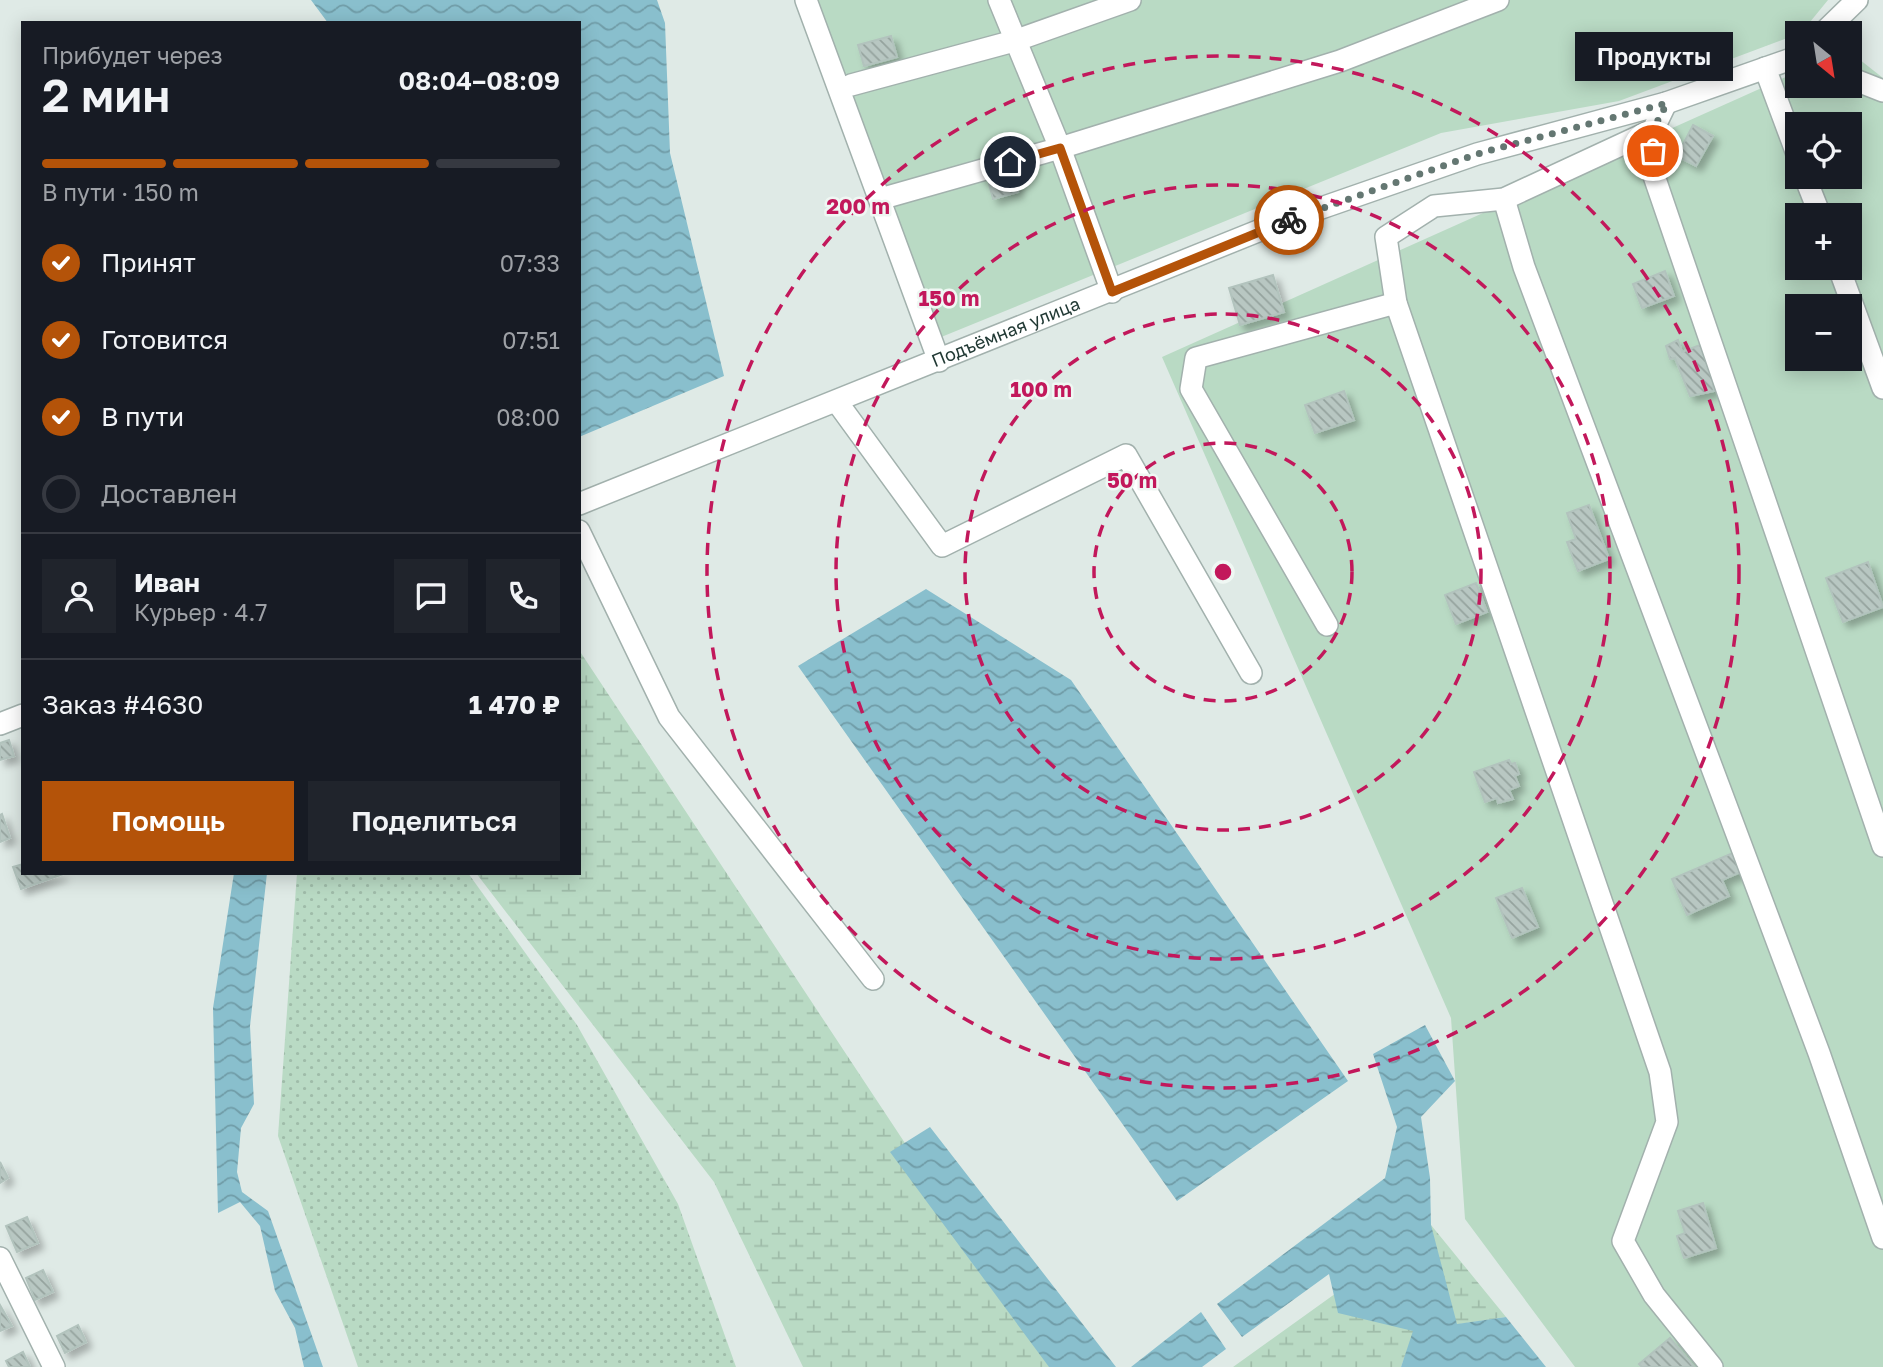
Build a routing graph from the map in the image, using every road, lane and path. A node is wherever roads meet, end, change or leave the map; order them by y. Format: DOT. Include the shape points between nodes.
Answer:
graph roads {
  1 [pos="806,0"];
  2 [pos="999,0"];
  3 [pos="1129,0"];
  4 [pos="1499,0"];
  5 [pos="1857,0"];
  6 [pos="1835,21"];
  7 [pos="1014,41"];
  8 [pos="1785,61"];
  9 [pos="1765,68"];
  10 [pos="1862,83"];
  11 [pos="851,85"];
  12 [pos="1883,91"];
  13 [pos="1667,103"];
  14 [pos="1785,122"];
  15 [pos="1653,130"];
  16 [pos="1060,148"];
  17 [pos="887,197"];
  18 [pos="1504,199"];
  19 [pos="1843,280"];
  20 [pos="1112,292"];
  21 [pos="1396,303"];
  22 [pos="939,361"];
  23 [pos="1883,388"];
  24 [pos="837,402"];
  25 [pos="581,503"];
  26 [pos="581,535"];
  27 [pos="1327,625"];
  28 [pos="1251,673"];
  29 [pos="21,716"];
  30 [pos="0,724"];
  31 [pos="1883,846"];
  32 [pos="873,979"];
  33 [pos="1883,1238"];
  34 [pos="0,1258"];
  35 [pos="54,1367"];
  36 [pos="1712,1367"];
  1 -- 22 [label="street"];
  2 -- 7 [label="street"];
  3 -- 7 [label="street"];
  4 -- 16 [label="street" via="1340,61"];
  5 -- 6 [label="street"];
  7 -- 11 [label="street"];
  7 -- 16 [label="street"];
  8 -- 9 [label="street, Подъёмная улица"];
  9 -- 13 [label="street, Подъёмная улица"];
  9 -- 14 [label="street"];
  10 -- 12 [label="street"];
  13 -- 15 [label="street"];
  13 -- 20 [label="street, Подъёмная улица" via="1477,154 1278,223"];
  15 -- 18 [label="street"];
  15 -- 31 [label="street" via="1653,173"];
  16 -- 17 [label="street"];
  16 -- 20 [label="street"];
  18 -- 21 [label="street" via="1434,206 1386,237"];
  18 -- 33 [label="street" via="1524,267 1819,1053"];
  19 -- 23 [label="street"];
  20 -- 22 [label="street, Подъёмная улица"];
  21 -- 27 [label="street" via="1196,358 1191,389"];
  21 -- 36 [label="street" via="1660,1072 1667,1122 1623,1241 1654,1295"];
  22 -- 24 [label="street, Подъёмная улица"];
  24 -- 25 [label="street, Подъёмная улица"];
  24 -- 28 [label="street" via="942,545 1126,455"];
  26 -- 32 [label="street" via="669,717"];
  29 -- 30 [label="street"];
  34 -- 35 [label="street"];
}
